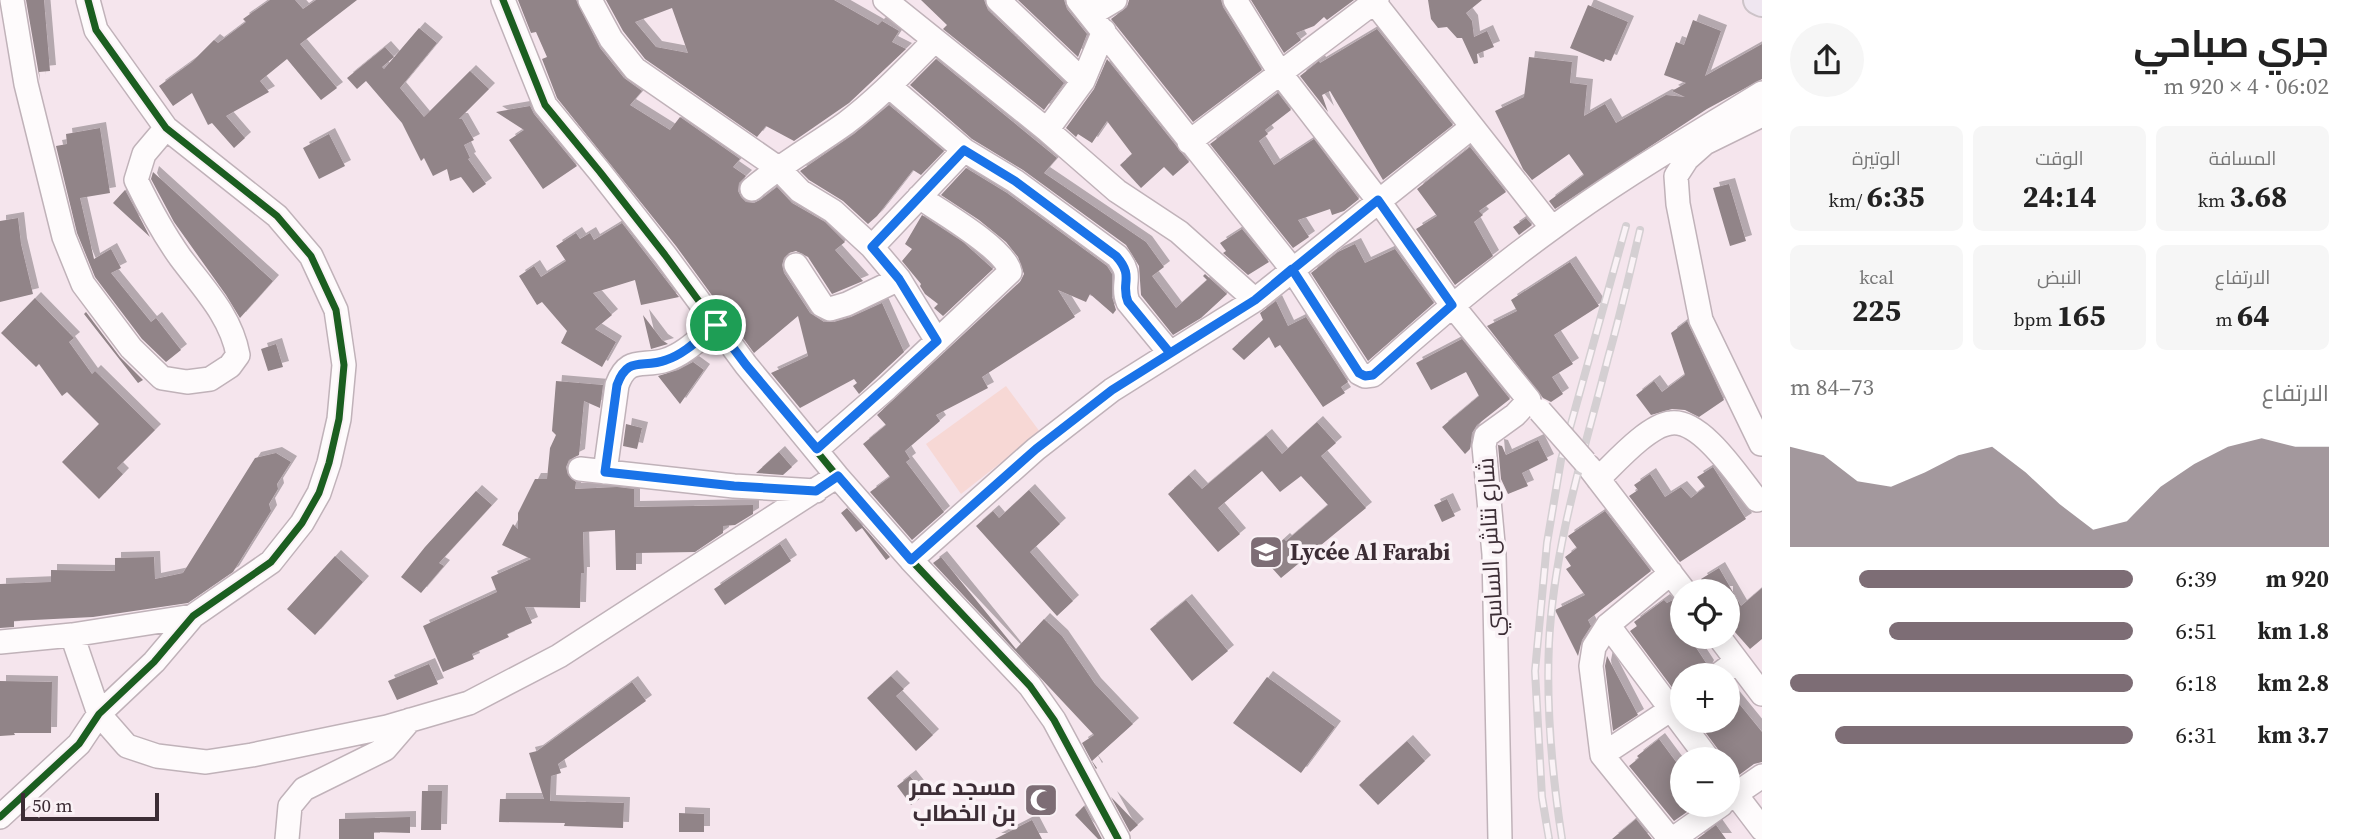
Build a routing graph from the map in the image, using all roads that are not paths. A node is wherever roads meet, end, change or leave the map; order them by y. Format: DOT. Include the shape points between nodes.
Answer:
graph roads {
  1 [pos="12,0"];
  2 [pos="88,0"];
  3 [pos="503,0"];
  4 [pos="590,0"];
  5 [pos="885,0"];
  6 [pos="998,0"];
  7 [pos="1115,0"];
  8 [pos="1235,0"];
  9 [pos="1375,1"];
  10 [pos="1090,15"];
  11 [pos="934,41"];
  12 [pos="1280,72"];
  13 [pos="1083,81"];
  14 [pos="889,86"];
  15 [pos="1762,93"];
  16 [pos="1762,115"];
  17 [pos="1472,127"];
  18 [pos="166,128"];
  19 [pos="1047,131"];
  20 [pos="1189,142"];
  21 [pos="964,150"];
  22 [pos="778,168"];
  23 [pos="752,189"];
  24 [pos="919,197"];
  25 [pos="1378,200"];
  26 [pos="1552,228"];
  27 [pos="872,247"];
  28 [pos="796,265"];
  29 [pos="1292,269"];
  30 [pos="899,279"];
  31 [pos="1255,300"];
  32 [pos="1452,305"];
  33 [pos="716,325"];
  34 [pos="937,341"];
  35 [pos="1170,353"];
  36 [pos="1534,405"];
  37 [pos="1761,444"];
  38 [pos="817,449"];
  39 [pos="580,469"];
  40 [pos="1591,470"];
  41 [pos="605,472"];
  42 [pos="838,476"];
  43 [pos="816,491"];
  44 [pos="1757,500"];
  45 [pos="911,560"];
  46 [pos="1671,573"];
  47 [pos="1675,579"];
  48 [pos="193,615"];
  49 [pos="1608,625"];
  50 [pos="72,635"];
  51 [pos="0,642"];
  52 [pos="1728,649"];
  53 [pos="1737,661"];
  54 [pos="1734,663"];
  55 [pos="1762,694"];
  56 [pos="1670,699"];
  57 [pos="1670,710"];
  58 [pos="99,714"];
  59 [pos="410,720"];
  60 [pos="1602,755"];
  61 [pos="1762,776"];
  62 [pos="1740,789"];
  63 [pos="1740,808"];
  64 [pos="0,817"];
  65 [pos="1700,817"];
  66 [pos="1762,829"];
  67 [pos="287,839"];
  68 [pos="1118,839"];
  69 [pos="1500,839"];
  70 [pos="1671,839"];
  1 -- 18 [label="street" via="26,84 54,199 83,284 148,365 162,378 187,382 210,379 238,355 226,318 178,254 136,180 144,154"];
  2 -- 18 [label="street" via="96,30"];
  3 -- 33 [label="street" via="545,105"];
  4 -- 22 [label="street" via="611,39 635,69"];
  5 -- 11 [label="street"];
  6 -- 13 [label="street"];
  7 -- 10 [label="street"];
  8 -- 12 [label="street"];
  9 -- 12 [label="street"];
  9 -- 17 [label="street"];
  10 -- 13 [label="street"];
  10 -- 20 [label="street"];
  11 -- 14 [label="street"];
  11 -- 19 [label="street"];
  12 -- 20 [label="street"];
  12 -- 25 [label="street"];
  13 -- 19 [label="street"];
  14 -- 21 [label="street"];
  14 -- 22 [label="street" via="845,123"];
  15 -- 26 [label="street"];
  16 -- 37 [label="street" via="1705,143 1676,176 1701,320"];
  17 -- 25 [label="street"];
  17 -- 26 [label="street"];
  18 -- 48 [label="street" via="277,216 311,256 336,310 344,365 329,463 302,523 271,562"];
  19 -- 31 [label="street" via="1117,191 1179,232"];
  20 -- 29 [label="street"];
  21 -- 24 [label="street"];
  21 -- 35 [label="street" via="1015,181 1116,256 1127,272 1128,302"];
  22 -- 23 [label="street"];
  22 -- 27 [label="street"];
  24 -- 27 [label="street"];
  24 -- 34 [label="street" via="973,232 1010,270"];
  25 -- 29 [label="street"];
  25 -- 32 [label="street"];
  26 -- 32 [label="street"];
  27 -- 30 [label="street"];
  28 -- 30 [label="street" via="826,309"];
  29 -- 31 [label="street"];
  29 -- 32 [label="street" via="1365,376 1373,375"];
  30 -- 34 [label="street"];
  31 -- 35 [label="street"];
  32 -- 36 [label="street"];
  33 -- 38 [label="street"];
  33 -- 41 [label="street" via="666,360 630,365 622,373"];
  34 -- 38 [label="street"];
  35 -- 45 [label="street" via="1112,390 1036,449"];
  36 -- 40 [label="street, bridge"];
  36 -- 69 [label="street, شارع نتاش الساسي" via="1486,436 1484,446 1494,554"];
  38 -- 42 [label="street"];
  39 -- 41 [label="street"];
  40 -- 44 [label="street" via="1669,422 1688,424 1715,447"];
  40 -- 46 [label="street"];
  41 -- 43 [label="street"];
  42 -- 43 [label="street"];
  42 -- 45 [label="street"];
  43 -- 59 [label="street" via="559,656 469,703"];
  45 -- 68 [label="street" via="1030,686"];
  46 -- 47 [label="street"];
  46 -- 49 [label="street"];
  48 -- 50 [label="street"];
  48 -- 58 [label="street" via="154,662"];
  49 -- 56 [label="street"];
  49 -- 60 [label="street" via="1594,647 1591,666"];
  50 -- 51 [label="street"];
  50 -- 58 [label="street"];
  52 -- 53 [label="street"];
  53 -- 54 [label="street"];
  53 -- 55 [label="street"];
  57 -- 60 [label="street"];
  58 -- 59 [label="street" via="127,746 157,756 206,762"];
  58 -- 64 [label="street" via="79,744"];
  59 -- 67 [label="street" via="385,749 304,789 290,806"];
  60 -- 70 [label="street"];
  61 -- 62 [label="street"];
  63 -- 66 [label="street"];
  65 -- 70 [label="street"];
}
